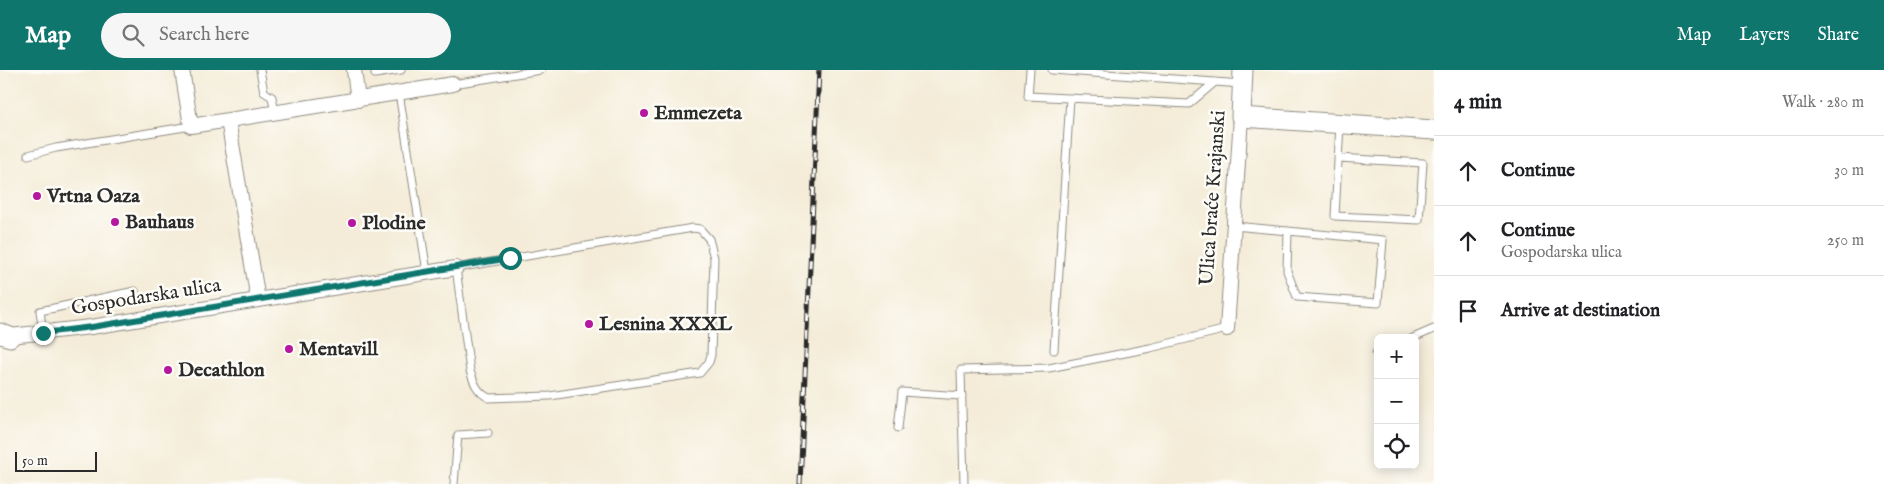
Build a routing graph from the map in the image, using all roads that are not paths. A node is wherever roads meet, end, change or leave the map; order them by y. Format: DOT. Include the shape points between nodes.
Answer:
graph roads {
  1 [pos="182,70"];
  2 [pos="260,70"];
  3 [pos="354,70"];
  4 [pos="374,70"];
  5 [pos="400,70"];
  6 [pos="541,70"];
  7 [pos="1030,70"];
  8 [pos="1052,70"];
  9 [pos="1243,77"];
  10 [pos="1215,82"];
  11 [pos="453,84"];
  12 [pos="400,93"];
  13 [pos="1070,98"];
  14 [pos="358,100"];
  15 [pos="275,113"];
  16 [pos="1241,117"];
  17 [pos="228,120"];
  18 [pos="1340,123"];
  19 [pos="191,126"];
  20 [pos="1434,130"];
  21 [pos="28,155"];
  22 [pos="1338,158"];
  23 [pos="1234,226"];
  24 [pos="1288,231"];
  25 [pos="456,268"];
  26 [pos="427,272"];
  27 [pos="135,291"];
  28 [pos="258,300"];
  29 [pos="1227,329"];
  30 [pos="1434,329"];
  31 [pos="43,333"];
  32 [pos="1419,335"];
  33 [pos="2,337"];
  34 [pos="1054,350"];
  35 [pos="962,396"];
  36 [pos="898,428"];
  37 [pos="488,433"];
  38 [pos="454,484"];
  39 [pos="964,484"];
  1 -- 19 [label="street"];
  2 -- 15 [label="lane" via="264,92 272,97"];
  3 -- 14 [label="street"];
  4 -- 5 [label="lane" via="375,74"];
  6 -- 11 [label="lane"];
  7 -- 13 [label="lane" via="1028,96"];
  8 -- 10 [label="lane"];
  9 -- 10 [label="lane"];
  9 -- 16 [label="main road, Ulica braće Krajanski"];
  10 -- 13 [label="lane" via="1188,104"];
  11 -- 12 [label="street"];
  12 -- 14 [label="street"];
  12 -- 26 [label="lane"];
  13 -- 34 [label="lane"];
  14 -- 15 [label="street"];
  15 -- 17 [label="street"];
  16 -- 18 [label="main road"];
  16 -- 23 [label="street, Ulica braće Krajanski"];
  17 -- 19 [label="street"];
  17 -- 28 [label="street"];
  18 -- 20 [label="main road"];
  18 -- 22 [label="lane"];
  19 -- 21 [label="lane"];
  22 -- 22 [label="lane" via="1423,163 1419,220 1335,216"];
  23 -- 24 [label="lane"];
  23 -- 29 [label="street, Ulica braće Krajanski"];
  24 -- 24 [label="lane" via="1287,271 1297,297 1378,303 1383,240"];
  25 -- 25 [label="lane" via="470,371 480,394 489,398 550,396 692,375 700,373 709,362 714,258 709,239 700,229"];
  25 -- 26 [label="street, Gospodarska ulica"];
  26 -- 28 [label="street, Gospodarska ulica"];
  27 -- 31 [label="lane" via="40,311"];
  28 -- 31 [label="street, Gospodarska ulica"];
  29 -- 35 [label="lane" via="1049,368 961,370"];
  30 -- 32 [label="lane"];
  31 -- 33 [label="street, Gospodarska ulica"];
  35 -- 36 [label="lane" via="902,392"];
  35 -- 39 [label="lane"];
  37 -- 38 [label="lane" via="458,435"];
}
